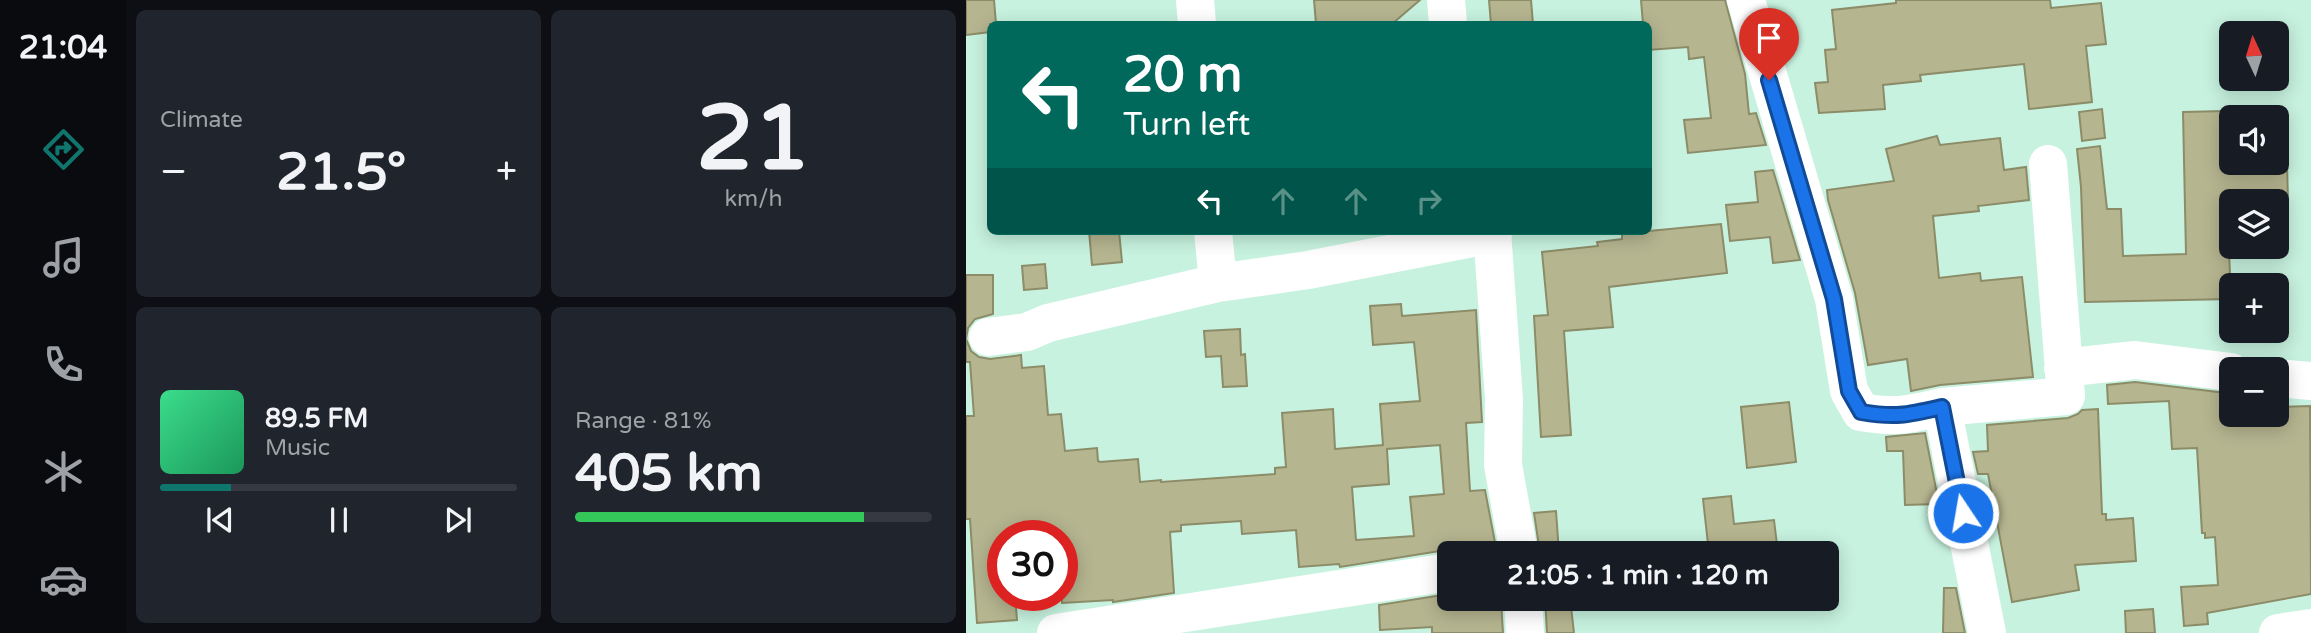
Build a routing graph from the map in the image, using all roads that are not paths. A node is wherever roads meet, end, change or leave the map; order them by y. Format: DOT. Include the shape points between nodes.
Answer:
graph roads {
  1 [pos="1195,0"];
  2 [pos="1446,0"];
  3 [pos="1746,0"];
  4 [pos="1197,21"];
  5 [pos="1448,21"];
  6 [pos="2048,164"];
  7 [pos="1213,235"];
  8 [pos="1482,235"];
  9 [pos="1492,235"];
  10 [pos="1217,283"];
  11 [pos="988,337"];
  12 [pos="2063,368"];
  13 [pos="2219,370"];
  14 [pos="2289,378"];
  15 [pos="2311,381"];
  16 [pos="1942,407"];
  17 [pos="1517,541"];
  18 [pos="1437,574"];
  19 [pos="1524,611"];
  20 [pos="2311,628"];
  21 [pos="1055,633"];
  22 [pos="1525,633"];
  23 [pos="1986,633"];
  24 [pos="2278,633"];
  1 -- 4 [label="street"];
  2 -- 5 [label="street"];
  3 -- 16 [label="street" via="1834,299 1849,391 1861,412 1900,417"];
  6 -- 12 [label="street"];
  7 -- 10 [label="street"];
  8 -- 10 [label="street"];
  9 -- 17 [label="street" via="1504,400 1503,465"];
  10 -- 11 [label="street" via="1027,332"];
  12 -- 13 [label="street" via="2136,360"];
  12 -- 16 [label="street" via="2066,396"];
  14 -- 15 [label="street"];
  16 -- 23 [label="street"];
  18 -- 21 [label="street"];
  19 -- 22 [label="street"];
  20 -- 24 [label="street"];
}
